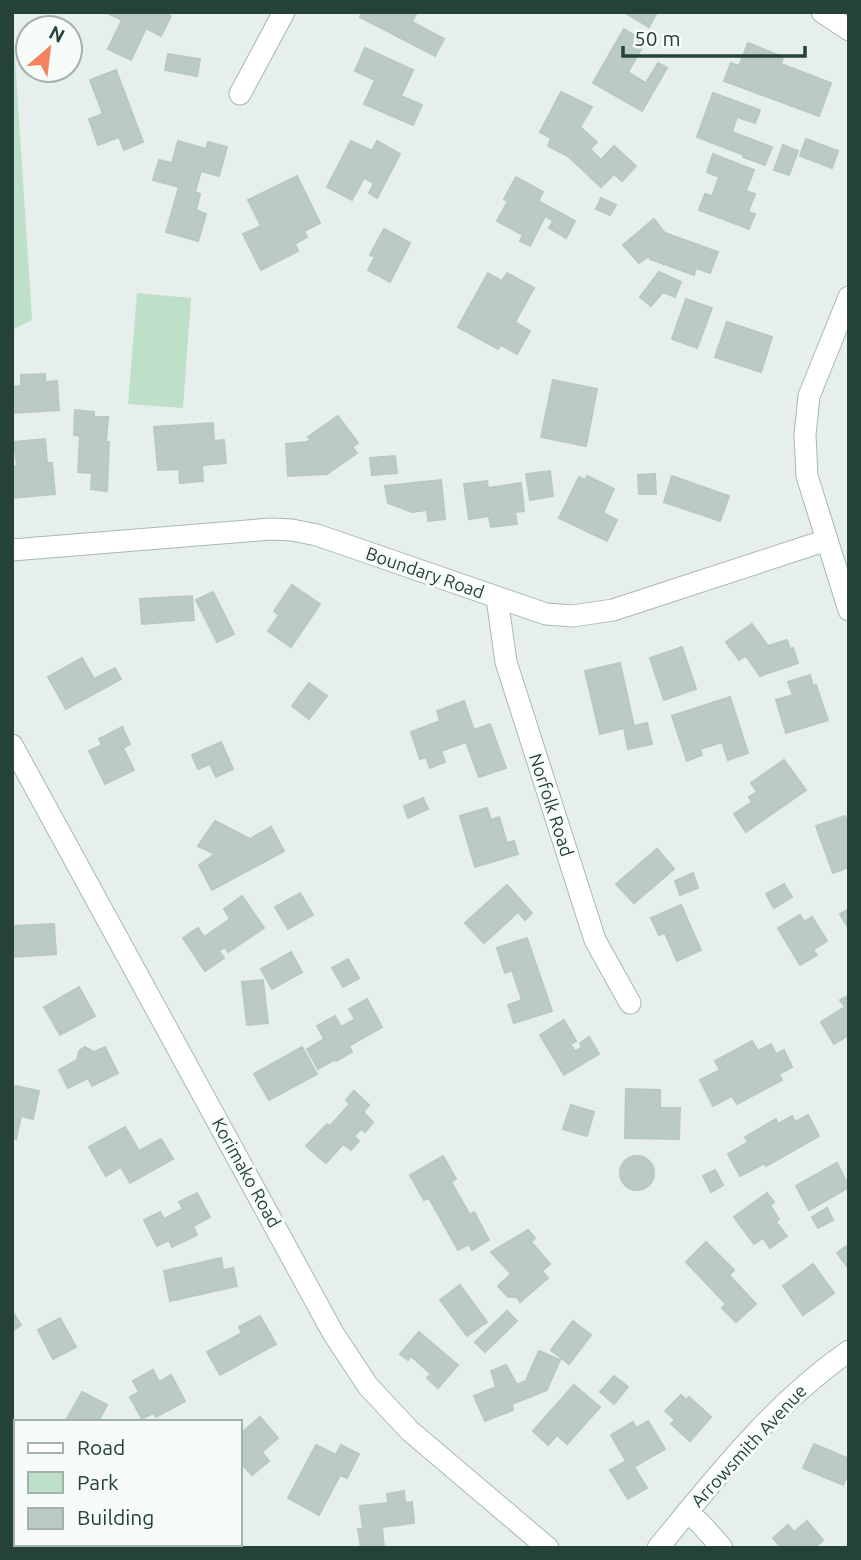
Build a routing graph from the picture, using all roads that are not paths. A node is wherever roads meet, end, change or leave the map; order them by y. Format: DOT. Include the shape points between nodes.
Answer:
graph roads {
  1 [pos="284,12"];
  2 [pos="822,12"];
  3 [pos="849,30"];
  4 [pos="240,94"];
  5 [pos="849,297"];
  6 [pos="827,540"];
  7 [pos="12,550"];
  8 [pos="497,598"];
  9 [pos="849,610"];
  10 [pos="12,745"];
  11 [pos="630,1003"];
  12 [pos="849,1352"];
  13 [pos="687,1512"];
  14 [pos="548,1548"];
  15 [pos="658,1548"];
  16 [pos="722,1548"];
  1 -- 4 [label="street"];
  2 -- 3 [label="street"];
  5 -- 6 [label="street" via="809,396 804,435 807,476"];
  6 -- 8 [label="street, Boundary Road" via="613,610 573,616 546,614"];
  6 -- 9 [label="street"];
  7 -- 8 [label="street, Boundary Road" via="292,530"];
  8 -- 11 [label="street, Norfolk Road" via="506,662 595,940"];
  10 -- 14 [label="street, Korimako Road" via="333,1333 368,1386 410,1431"];
  12 -- 13 [label="street, Arrowsmith Avenue" via="790,1398"];
  13 -- 15 [label="street, Arrowsmith Avenue"];
  13 -- 16 [label="street"];
}
